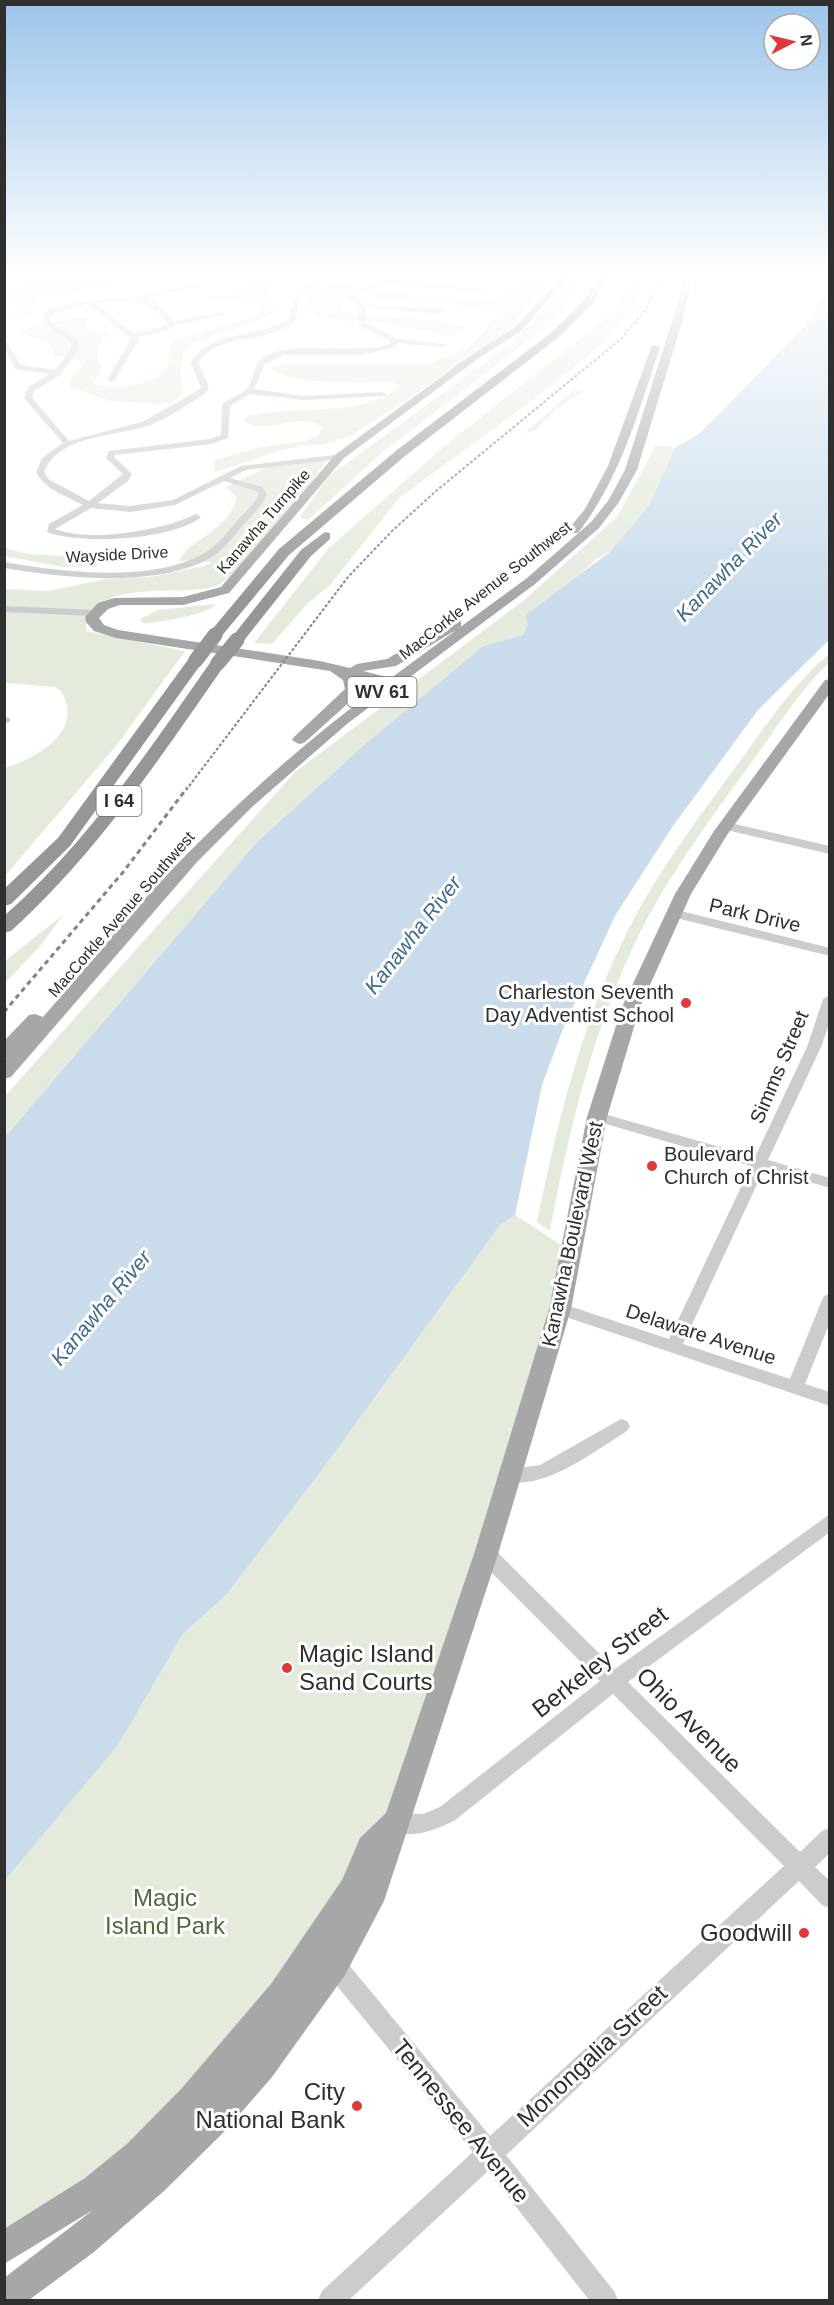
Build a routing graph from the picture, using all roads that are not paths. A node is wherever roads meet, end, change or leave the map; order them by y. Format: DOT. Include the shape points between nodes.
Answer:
graph roads {
  1 [pos="39,385"];
  2 [pos="204,385"];
  3 [pos="252,385"];
  4 [pos="437,385"];
  5 [pos="490,385"];
  6 [pos="509,385"];
  7 [pos="645,385"];
  8 [pos="657,385"];
  9 [pos="248,391"];
  10 [pos="382,394"];
  11 [pos="67,443"];
  12 [pos="340,456"];
  13 [pos="221,478"];
  14 [pos="90,505"];
  15 [pos="196,517"];
  16 [pos="4,565"];
  17 [pos="4,609"];
  18 [pos="94,613"];
  19 [pos="456,624"];
  20 [pos="333,668"];
  21 [pos="380,680"];
  22 [pos="395,683"];
  23 [pos="827,689"];
  24 [pos="299,740"];
  25 [pos="726,826"];
  26 [pos="830,850"];
  27 [pos="4,900"];
  28 [pos="25,910"];
  29 [pos="673,913"];
  30 [pos="4,927"];
  31 [pos="4,934"];
  32 [pos="830,952"];
  33 [pos="830,999"];
  34 [pos="4,1053"];
  35 [pos="4,1073"];
  36 [pos="597,1117"];
  37 [pos="760,1163"];
  38 [pos="830,1183"];
  39 [pos="830,1300"];
  40 [pos="560,1309"];
  41 [pos="674,1346"];
  42 [pos="795,1387"];
  43 [pos="830,1399"];
  44 [pos="621,1426"];
  45 [pos="511,1475"];
  46 [pos="830,1521"];
  47 [pos="486,1554"];
  48 [pos="613,1682"];
  49 [pos="395,1823"];
  50 [pos="830,1838"];
  51 [pos="798,1866"];
  52 [pos="830,1897"];
  53 [pos="326,1954"];
  54 [pos="488,2152"];
  55 [pos="4,2248"];
  56 [pos="4,2299"];
  57 [pos="331,2301"];
  58 [pos="604,2301"];
  1 -- 11 [label="street" via="28,398"];
  2 -- 11 [label="street" via="202,392 159,418"];
  3 -- 9 [label="street"];
  4 -- 12 [label="main road, Kanawha Turnpike"];
  5 -- 27 [label="highway, I 64, bridge" via="401,453 284,552 196,660 64,842"];
  6 -- 28 [label="highway, I 64, bridge" via="362,500 306,553 218,663 89,841"];
  7 -- 19 [label="main road, MacCorkle Avenue Southwest / WV 61" via="599,497 567,539"];
  8 -- 22 [label="main road, MacCorkle Avenue Southwest / WV 61" via="631,470 595,525 565,554"];
  9 -- 10 [label="street" via="304,398"];
  9 -- 14 [label="street" via="226,405 225,436 220,439 111,453 110,458 128,474"];
  11 -- 14 [label="street" via="43,461 40,472 52,486"];
  12 -- 13 [label="street" via="255,465"];
  12 -- 18 [label="main road, Kanawha Turnpike" via="225,590 183,601 119,601"];
  13 -- 14 [label="street" via="175,502 152,508"];
  13 -- 16 [label="street, Wayside Drive" via="259,489 263,494 260,503 225,543 190,563 99,573"];
  14 -- 15 [label="street" via="50,530 63,534 139,534 178,527"];
  17 -- 18 [label="street"];
  18 -- 20 [label="main road" via="96,626 116,634"];
  19 -- 20 [label="main road" via="391,663"];
  19 -- 21 [label="main road, MacCorkle Avenue Southwest / WV 61"];
  20 -- 21 [label="main road"];
  20 -- 24 [label="main road" via="349,678 352,688"];
  21 -- 22 [label="main road"];
  21 -- 24 [label="main road, MacCorkle Avenue Southwest / WV 61"];
  22 -- 35 [label="main road, MacCorkle Avenue Southwest / WV 61" via="297,758 199,851"];
  23 -- 25 [label="main road, Kanawha Boulevard West"];
  24 -- 34 [label="main road, MacCorkle Avenue Southwest / WV 61" via="261,772 183,852"];
  25 -- 26 [label="street"];
  25 -- 29 [label="main road, Kanawha Boulevard West"];
  28 -- 30 [label="highway, I 64"];
  28 -- 31 [label="highway"];
  29 -- 32 [label="street, Park Drive"];
  29 -- 36 [label="main road, Kanawha Boulevard West" via="631,1007"];
  33 -- 37 [label="street, Simms Street" via="814,1047"];
  36 -- 37 [label="street"];
  36 -- 40 [label="main road, Kanawha Boulevard West"];
  37 -- 38 [label="street"];
  37 -- 41 [label="street, Simms Street"];
  39 -- 42 [label="street"];
  40 -- 41 [label="street, Delaware Avenue"];
  40 -- 45 [label="main road, Kanawha Boulevard West"];
  41 -- 42 [label="street, Delaware Avenue"];
  42 -- 43 [label="street, Delaware Avenue"];
  44 -- 45 [label="street" via="543,1472"];
  45 -- 47 [label="main road, Kanawha Boulevard West"];
  46 -- 48 [label="street, Berkeley Street"];
  47 -- 48 [label="street, Ohio Avenue"];
  47 -- 49 [label="main road, Kanawha Boulevard West"];
  48 -- 49 [label="street, Berkeley Street" via="447,1814 424,1824"];
  48 -- 51 [label="street, Ohio Avenue"];
  49 -- 53 [label="main road, Kanawha Boulevard West" via="370,1848"];
  50 -- 51 [label="street, Monongalia Street"];
  51 -- 52 [label="street, Ohio Avenue"];
  51 -- 54 [label="street, Monongalia Street"];
  53 -- 54 [label="street, Tennessee Avenue"];
  53 -- 55 [label="main road, Kanawha Boulevard West" via="282,1995 139,2154 96,2188"];
  53 -- 56 [label="main road, Kanawha Boulevard West" via="261,2066 216,2118 153,2180"];
  54 -- 57 [label="street, Monongalia Street"];
  54 -- 58 [label="street, Tennessee Avenue"];
}
